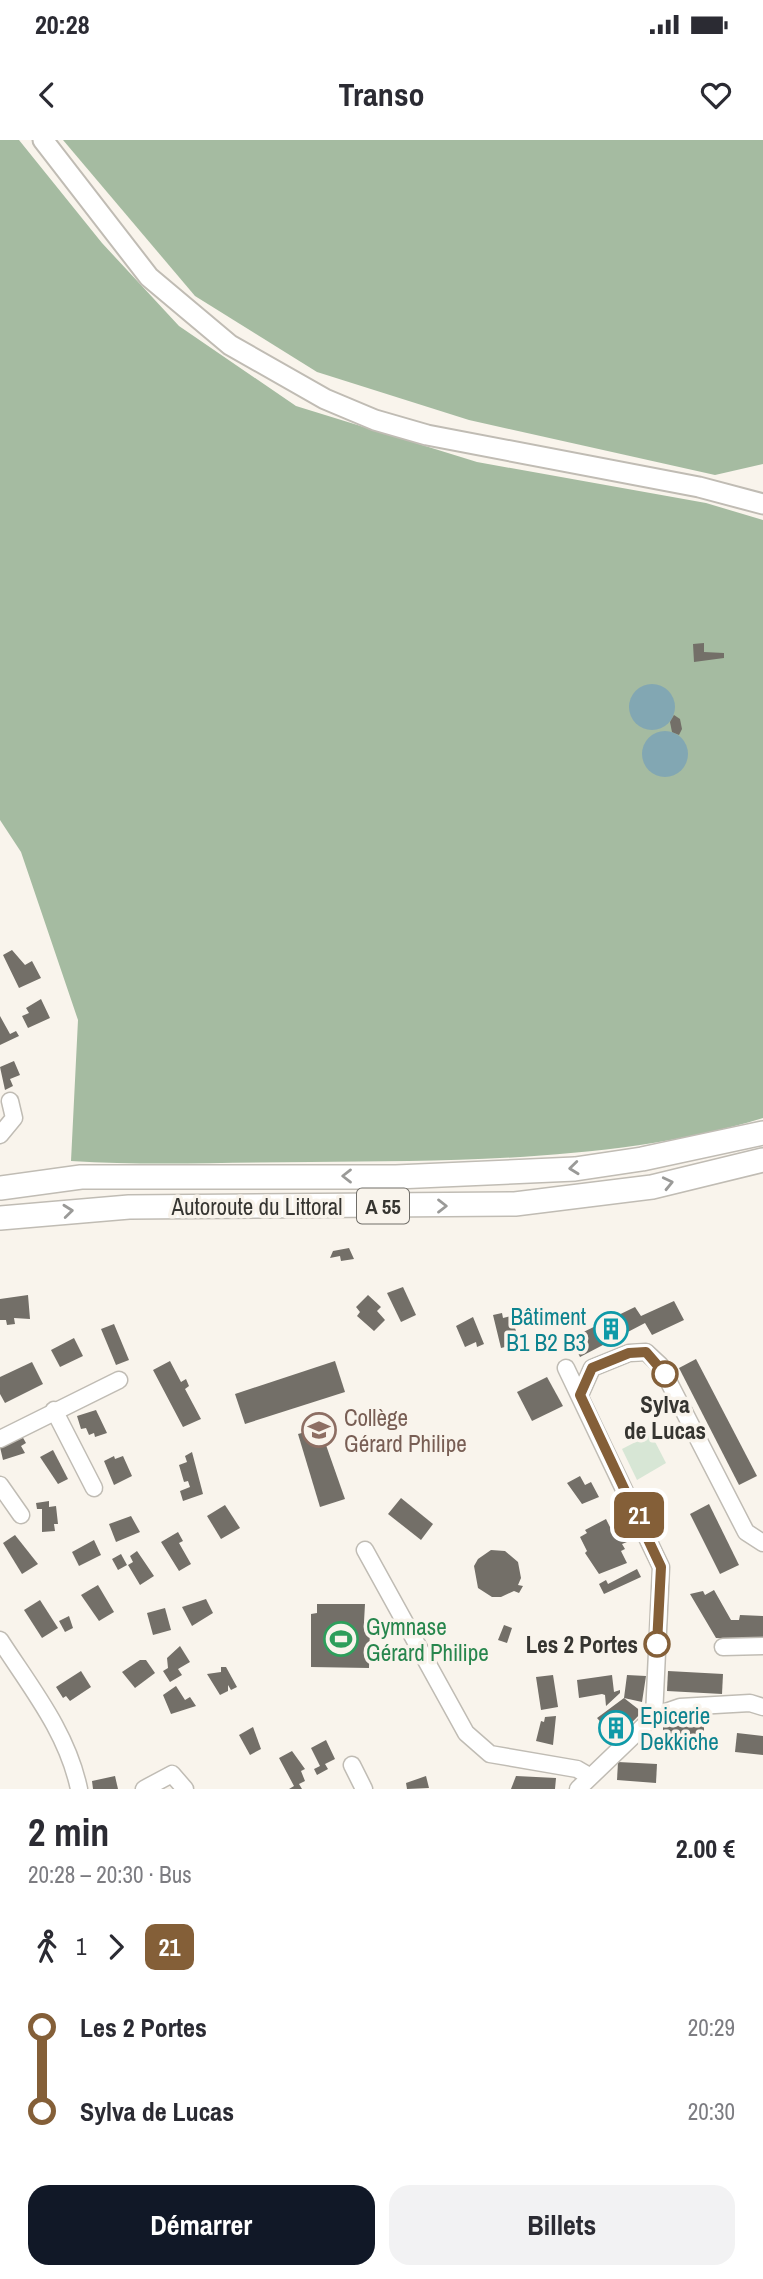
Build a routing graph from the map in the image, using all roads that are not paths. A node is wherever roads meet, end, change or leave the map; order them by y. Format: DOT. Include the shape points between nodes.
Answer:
graph roads {
  1 [pos="43,140"];
  2 [pos="763,504"];
  3 [pos="10,1101"];
  4 [pos="763,1133"];
  5 [pos="0,1135"];
  6 [pos="763,1160"];
  7 [pos="0,1188"];
  8 [pos="0,1218"];
  9 [pos="566,1368"];
  10 [pos="118,1380"];
  11 [pos="580,1395"];
  12 [pos="54,1410"];
  13 [pos="0,1439"];
  14 [pos="0,1485"];
  15 [pos="94,1488"];
  16 [pos="21,1515"];
  17 [pos="763,1543"];
  18 [pos="365,1550"];
  19 [pos="0,1640"];
  20 [pos="763,1646"];
  21 [pos="723,1647"];
  22 [pos="763,1707"];
  23 [pos="654,1716"];
  24 [pos="352,1765"];
  25 [pos="590,1776"];
  26 [pos="79,1789"];
  27 [pos="144,1789"];
  28 [pos="186,1789"];
  29 [pos="364,1789"];
  30 [pos="578,1789"];
  1 -- 2 [label="main road" via="149,277 230,345 325,398 375,420 427,435 699,487"];
  3 -- 5 [label="street" via="13,1118"];
  4 -- 7 [label="highway, Autoroute du Littoral / A 55, one-way" via="642,1159 551,1170 396,1177 109,1177"];
  8 -- 6 [label="highway, Autoroute du Littoral / A 55, one-way" via="129,1207 515,1204 652,1187"];
  9 -- 11 [label="street"];
  10 -- 12 [label="street"];
  11 -- 17 [label="street" via="592,1368 629,1353 646,1352 660,1365 746,1532"];
  11 -- 23 [label="street" via="661,1567"];
  12 -- 13 [label="street"];
  12 -- 15 [label="street"];
  14 -- 16 [label="street"];
  18 -- 25 [label="street" via="466,1733 490,1754 577,1769"];
  19 -- 26 [label="street" via="60,1732 73,1759"];
  20 -- 21 [label="street"];
  22 -- 23 [label="street" via="750,1703 680,1707"];
  23 -- 25 [label="street"];
  24 -- 29 [label="street"];
  25 -- 30 [label="street"];
  27 -- 28 [label="street" via="172,1774"];
}
